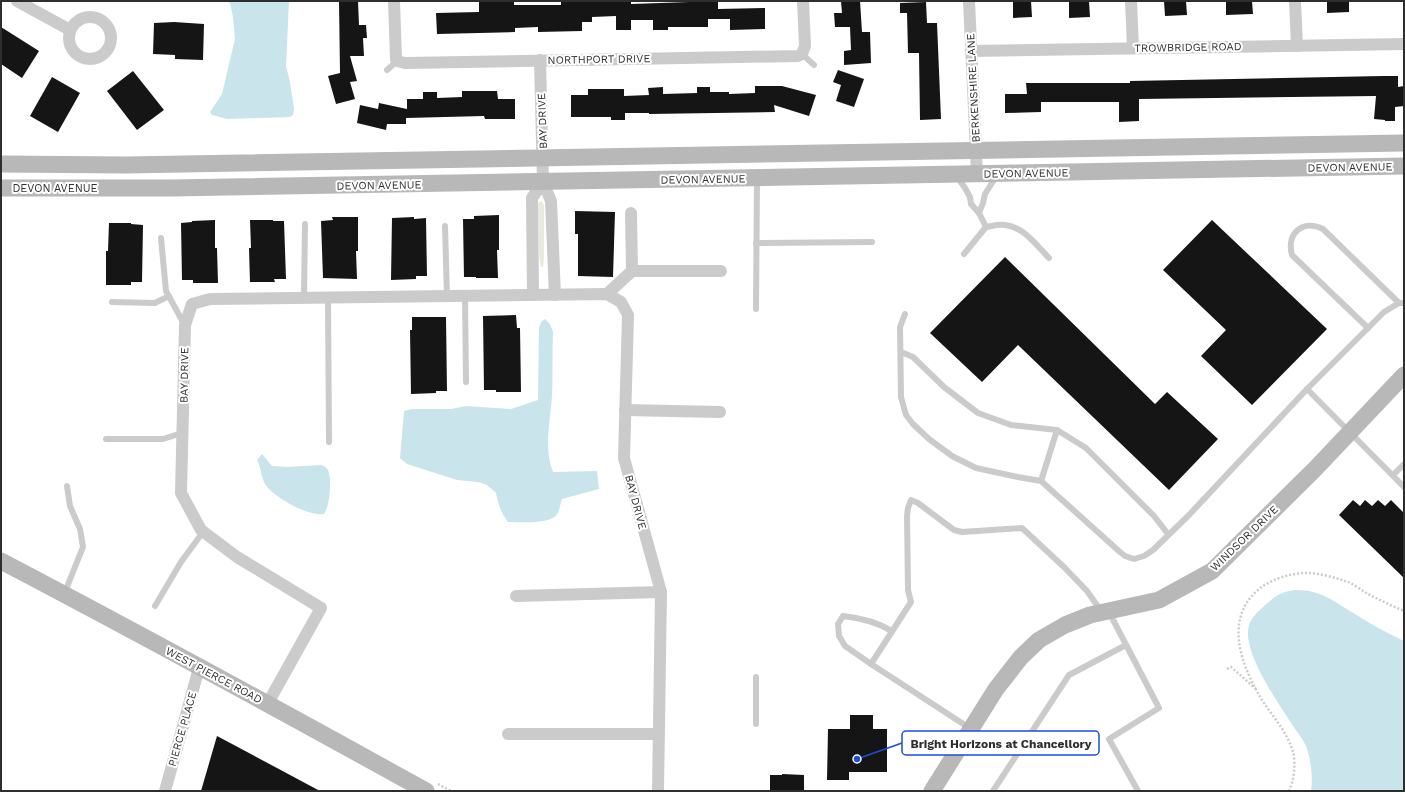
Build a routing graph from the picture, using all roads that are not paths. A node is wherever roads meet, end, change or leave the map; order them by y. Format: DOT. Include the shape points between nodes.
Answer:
graph roads {
  1 [pos="17,1"];
  2 [pos="394,1"];
  3 [pos="803,1"];
  4 [pos="969,1"];
  5 [pos="1131,1"];
  6 [pos="1295,1"];
  7 [pos="70,30"];
  8 [pos="1404,44"];
  9 [pos="1297,46"];
  10 [pos="1134,48"];
  11 [pos="971,51"];
  12 [pos="802,54"];
  13 [pos="540,60"];
  14 [pos="397,61"];
  15 [pos="814,65"];
  16 [pos="387,70"];
  17 [pos="1404,143"];
  18 [pos="976,150"];
  19 [pos="543,158"];
  20 [pos="1,164"];
  21 [pos="1404,166"];
  22 [pos="954,174"];
  23 [pos="977,174"];
  24 [pos="998,174"];
  25 [pos="757,178"];
  26 [pos="543,182"];
  27 [pos="1,188"];
  28 [pos="630,213"];
  29 [pos="979,213"];
  30 [pos="305,224"];
  31 [pos="445,226"];
  32 [pos="986,227"];
  33 [pos="161,238"];
  34 [pos="872,242"];
  35 [pos="756,243"];
  36 [pos="964,254"];
  37 [pos="1049,258"];
  38 [pos="632,271"];
  39 [pos="721,271"];
  40 [pos="607,294"];
  41 [pos="533,295"];
  42 [pos="555,295"];
  43 [pos="169,296"];
  44 [pos="447,296"];
  45 [pos="465,296"];
  46 [pos="328,297"];
  47 [pos="304,298"];
  48 [pos="112,302"];
  49 [pos="1401,303"];
  50 [pos="756,309"];
  51 [pos="905,314"];
  52 [pos="184,325"];
  53 [pos="1368,328"];
  54 [pos="901,352"];
  55 [pos="1404,376"];
  56 [pos="466,382"];
  57 [pos="1307,389"];
  58 [pos="625,410"];
  59 [pos="720,412"];
  60 [pos="1057,430"];
  61 [pos="1350,432"];
  62 [pos="182,433"];
  63 [pos="106,439"];
  64 [pos="329,442"];
  65 [pos="1404,464"];
  66 [pos="1393,475"];
  67 [pos="1041,481"];
  68 [pos="67,486"];
  69 [pos="1404,487"];
  70 [pos="203,532"];
  71 [pos="1168,534"];
  72 [pos="1,561"];
  73 [pos="661,592"];
  74 [pos="64,594"];
  75 [pos="516,596"];
  76 [pos="155,606"];
  77 [pos="1105,612"];
  78 [pos="892,631"];
  79 [pos="1126,645"];
  80 [pos="871,664"];
  81 [pos="199,668"];
  82 [pos="756,677"];
  83 [pos="268,703"];
  84 [pos="756,724"];
  85 [pos="971,730"];
  86 [pos="508,734"];
  87 [pos="659,734"];
  88 [pos="165,791"];
  89 [pos="426,791"];
  90 [pos="658,791"];
  91 [pos="932,791"];
  92 [pos="992,791"];
  93 [pos="1138,791"];
  1 -- 7 [label="street"];
  2 -- 14 [label="street"];
  3 -- 12 [label="street" via="805,46"];
  4 -- 11 [label="street, BERKENSHIRE LANE"];
  5 -- 10 [label="street"];
  6 -- 9 [label="street"];
  8 -- 9 [label="street, TROWBRIDGE ROAD"];
  9 -- 10 [label="street, TROWBRIDGE ROAD"];
  10 -- 11 [label="street, TROWBRIDGE ROAD"];
  11 -- 18 [label="street, BERKENSHIRE LANE"];
  12 -- 13 [label="street, NORTHPORT DRIVE" via="792,57"];
  12 -- 15 [label="lane"];
  13 -- 14 [label="street, NORTHPORT DRIVE" via="405,63"];
  13 -- 19 [label="street, BAY DRIVE"];
  14 -- 16 [label="lane"];
  17 -- 18 [label="main road, DEVON AVENUE"];
  18 -- 19 [label="main road, DEVON AVENUE"];
  18 -- 23 [label="street, BERKENSHIRE LANE"];
  19 -- 20 [label="main road, DEVON AVENUE" via="126,165"];
  19 -- 26 [label="street, BAY DRIVE"];
  21 -- 24 [label="main road, DEVON AVENUE"];
  22 -- 23 [label="main road, DEVON AVENUE"];
  22 -- 25 [label="main road, DEVON AVENUE"];
  22 -- 29 [label="lane"];
  23 -- 24 [label="main road, DEVON AVENUE"];
  24 -- 29 [label="lane" via="985,194"];
  25 -- 26 [label="main road, DEVON AVENUE"];
  25 -- 35 [label="lane"];
  26 -- 27 [label="main road, DEVON AVENUE"];
  26 -- 41 [label="street" via="532,198"];
  26 -- 42 [label="street, BAY DRIVE" via="551,201"];
  28 -- 38 [label="street"];
  29 -- 32 [label="lane"];
  30 -- 47 [label="lane"];
  31 -- 44 [label="lane"];
  32 -- 36 [label="lane"];
  32 -- 37 [label="lane" via="1003,224 1015,227 1025,233"];
  33 -- 43 [label="lane" via="166,291"];
  34 -- 35 [label="lane"];
  35 -- 50 [label="lane"];
  38 -- 39 [label="street"];
  38 -- 40 [label="street"];
  40 -- 42 [label="street, BAY DRIVE"];
  40 -- 58 [label="street, BAY DRIVE" via="620,302 628,315"];
  41 -- 42 [label="street, BAY DRIVE"];
  41 -- 45 [label="street, BAY DRIVE"];
  43 -- 48 [label="lane" via="155,303"];
  43 -- 52 [label="lane"];
  44 -- 45 [label="street, BAY DRIVE"];
  44 -- 46 [label="street, BAY DRIVE"];
  45 -- 56 [label="lane"];
  46 -- 47 [label="street, BAY DRIVE"];
  46 -- 64 [label="lane"];
  47 -- 52 [label="street, BAY DRIVE" via="210,299 192,304"];
  49 -- 53 [label="lane" via="1384,312"];
  49 -- 53 [label="lane" via="1323,229 1310,225 1297,230 1291,242 1292,255"];
  51 -- 54 [label="lane" via="900,327"];
  52 -- 62 [label="street, BAY DRIVE"];
  53 -- 57 [label="lane"];
  54 -- 60 [label="lane" via="913,357 944,387 978,413 1011,425"];
  54 -- 67 [label="lane" via="901,397 906,414 929,439 952,456 976,468"];
  55 -- 61 [label="main road, WINDSOR DRIVE"];
  57 -- 61 [label="lane"];
  57 -- 71 [label="lane" via="1189,515"];
  58 -- 59 [label="street"];
  58 -- 73 [label="street, BAY DRIVE" via="624,458"];
  60 -- 67 [label="lane"];
  60 -- 71 [label="lane" via="1086,448 1154,516"];
  61 -- 66 [label="lane"];
  61 -- 77 [label="main road, WINDSOR DRIVE" via="1212,571 1159,600"];
  62 -- 63 [label="lane" via="163,439"];
  62 -- 70 [label="street, BAY DRIVE" via="181,493"];
  65 -- 66 [label="lane"];
  66 -- 69 [label="lane"];
  67 -- 71 [label="lane" via="1125,556 1134,559 1144,556"];
  68 -- 74 [label="lane" via="70,506 80,529 83,547"];
  70 -- 76 [label="lane" via="181,562"];
  70 -- 83 [label="street, BAY DRIVE" via="237,558 321,608"];
  72 -- 74 [label="main road, WEST PIERCE ROAD"];
  73 -- 75 [label="street"];
  73 -- 87 [label="street, BAY DRIVE"];
  74 -- 81 [label="main road, WEST PIERCE ROAD"];
  77 -- 78 [label="lane" via="1065,568 1022,528 962,532 954,530 911,500 907,516 908,590 911,602"];
  77 -- 79 [label="lane"];
  77 -- 85 [label="main road, WINDSOR DRIVE" via="1065,625 1039,640 1021,657 996,689"];
  78 -- 80 [label="lane"];
  78 -- 80 [label="lane" via="881,625 843,616 838,624 839,636 845,646"];
  79 -- 92 [label="lane" via="1069,675"];
  79 -- 93 [label="lane" via="1159,708 1109,739"];
  80 -- 85 [label="lane"];
  81 -- 83 [label="main road, WEST PIERCE ROAD"];
  81 -- 88 [label="street, PIERCE PLACE"];
  82 -- 84 [label="lane"];
  83 -- 89 [label="main road, WEST PIERCE ROAD"];
  85 -- 91 [label="main road, WINDSOR DRIVE"];
  86 -- 87 [label="street"];
  87 -- 90 [label="street, BAY DRIVE"];
}
